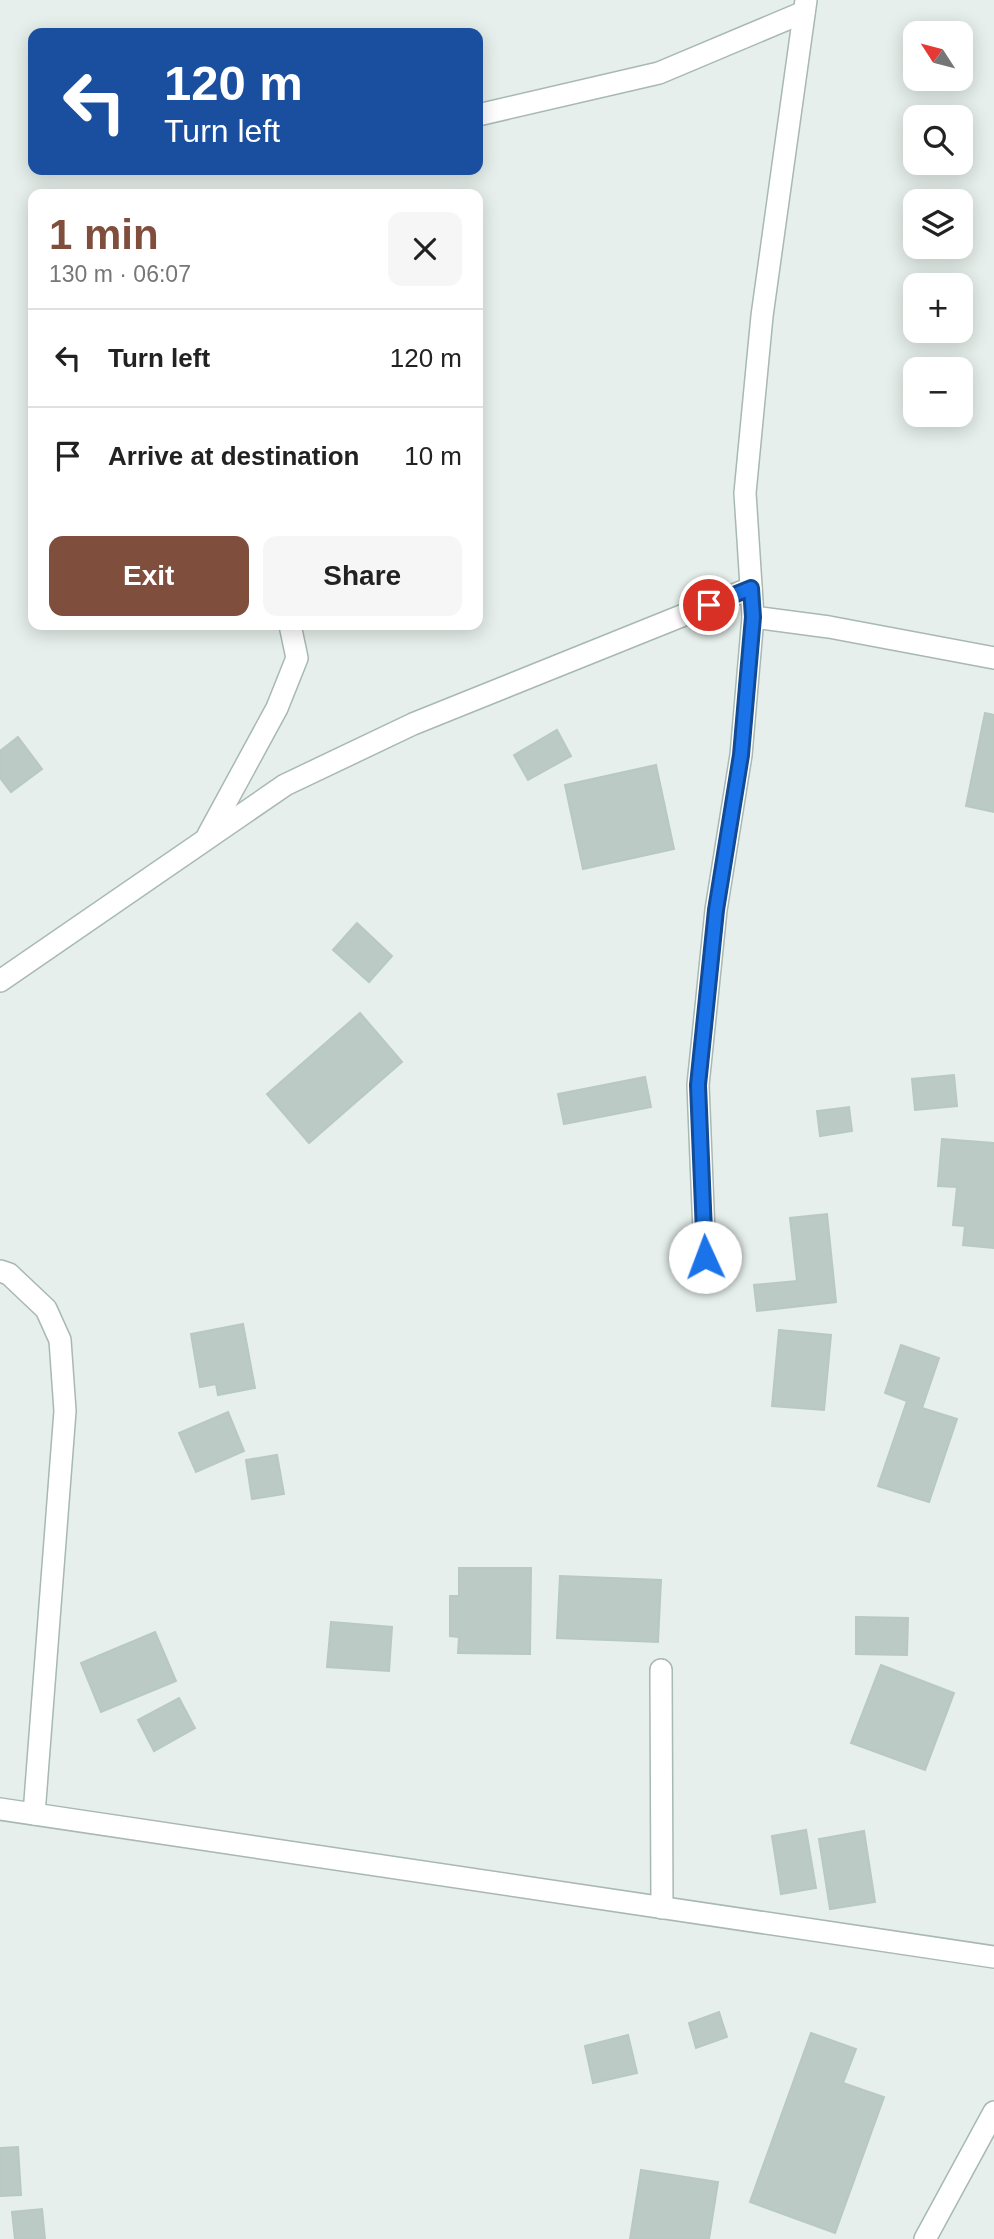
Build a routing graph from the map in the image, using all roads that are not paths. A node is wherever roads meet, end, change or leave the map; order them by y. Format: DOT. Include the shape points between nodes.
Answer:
graph roads {
  1 [pos="805,6"];
  2 [pos="483,114"];
  3 [pos="751,588"];
  4 [pos="753,617"];
  5 [pos="291,630"];
  6 [pos="994,658"];
  7 [pos="205,840"];
  8 [pos="0,981"];
  9 [pos="705,1257"];
  10 [pos="0,1271"];
  11 [pos="661,1670"];
  12 [pos="0,1809"];
  13 [pos="34,1814"];
  14 [pos="662,1908"];
  15 [pos="994,1957"];
  16 [pos="994,2112"];
  17 [pos="925,2239"];
  1 -- 2 [label="street" via="659,73"];
  1 -- 3 [label="street" via="762,316 746,480"];
  3 -- 4 [label="street"];
  3 -- 7 [label="street" via="414,724 285,785"];
  4 -- 6 [label="street"];
  4 -- 9 [label="street" via="741,755 716,910 698,1085"];
  5 -- 7 [label="street" via="297,658 277,708"];
  7 -- 8 [label="street"];
  10 -- 13 [label="street" via="46,1309 60,1340 65,1411"];
  11 -- 14 [label="street"];
  12 -- 13 [label="street"];
  13 -- 14 [label="street"];
  14 -- 15 [label="street"];
  16 -- 17 [label="street"];
}
